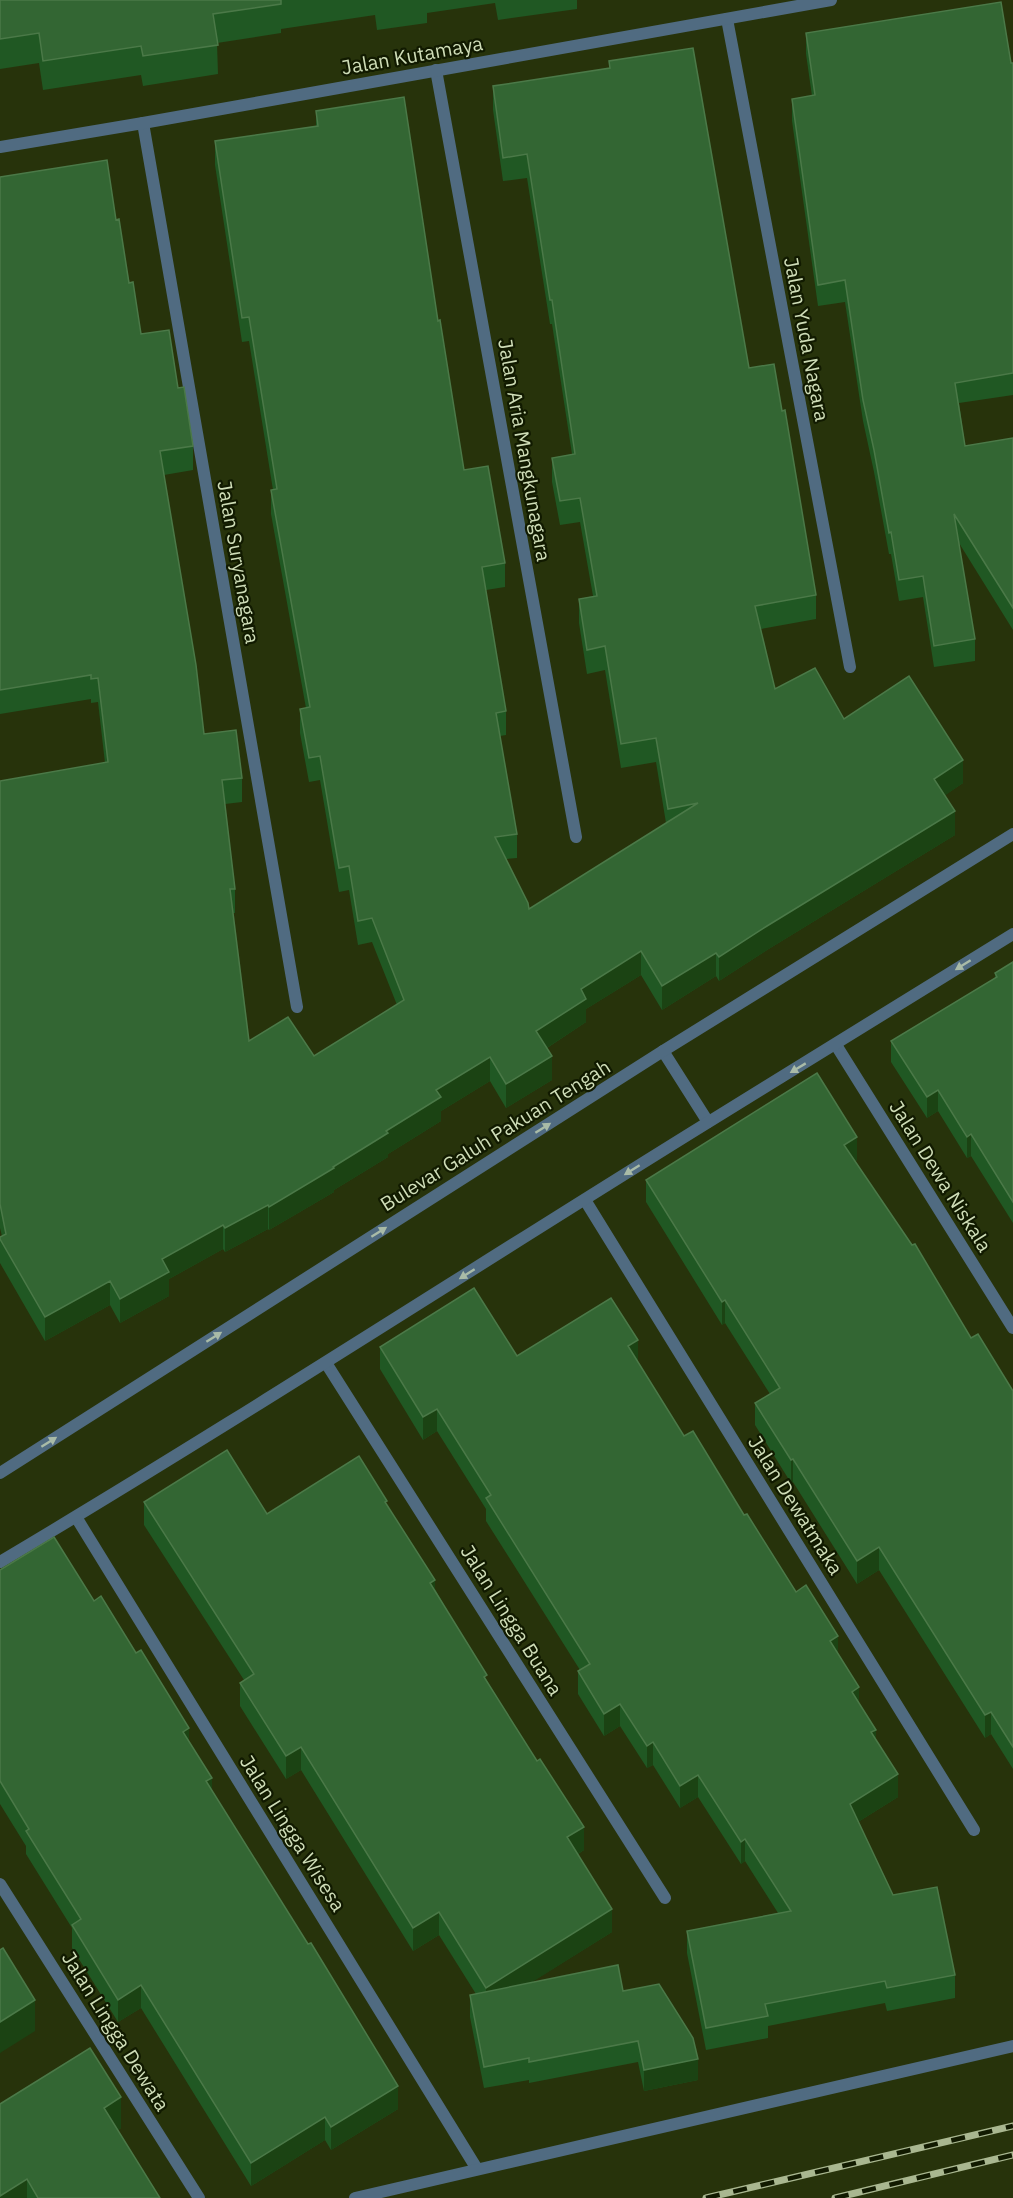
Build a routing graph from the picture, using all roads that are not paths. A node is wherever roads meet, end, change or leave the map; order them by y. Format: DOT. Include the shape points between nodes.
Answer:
graph roads {
  1 [pos="831,0"];
  2 [pos="727,19"];
  3 [pos="436,70"];
  4 [pos="143,123"];
  5 [pos="0,147"];
  6 [pos="850,667"];
  7 [pos="1013,834"];
  8 [pos="576,837"];
  9 [pos="1013,934"];
  10 [pos="297,1007"];
  11 [pos="836,1045"];
  12 [pos="663,1051"];
  13 [pos="708,1122"];
  14 [pos="585,1200"];
  15 [pos="1013,1328"];
  16 [pos="326,1363"];
  17 [pos="0,1473"];
  18 [pos="76,1517"];
  19 [pos="0,1562"];
  20 [pos="974,1830"];
  21 [pos="0,1884"];
  22 [pos="665,1898"];
  23 [pos="1013,2046"];
  24 [pos="477,2169"];
  25 [pos="199,2198"];
  26 [pos="355,2198"];
  1 -- 2 [label="street, Jalan Kutamaya"];
  2 -- 3 [label="street, Jalan Kutamaya"];
  2 -- 6 [label="street, Jalan Yuda Nagara"];
  3 -- 4 [label="street, Jalan Kutamaya"];
  3 -- 8 [label="street, Jalan Aria Mangkunagara"];
  4 -- 5 [label="street, Jalan Kutamaya"];
  4 -- 10 [label="street, Jalan Suryanagara"];
  7 -- 12 [label="street, Bulevar Galuh Pakuan Tengah"];
  9 -- 11 [label="street, one-way"];
  11 -- 13 [label="street, one-way"];
  11 -- 15 [label="street, Jalan Dewa Niskala"];
  12 -- 13 [label="street"];
  17 -- 12 [label="street, Bulevar Galuh Pakuan Tengah, one-way"];
  13 -- 14 [label="street, one-way"];
  14 -- 16 [label="street, one-way"];
  14 -- 20 [label="street, Jalan Dewatmaka"];
  16 -- 18 [label="street"];
  16 -- 22 [label="street, Jalan Lingga Buana"];
  18 -- 19 [label="street"];
  18 -- 24 [label="street, Jalan Lingga Wisesa"];
  21 -- 25 [label="street, Jalan Lingga Dewata"];
  23 -- 24 [label="street"];
  24 -- 26 [label="street"];
}
